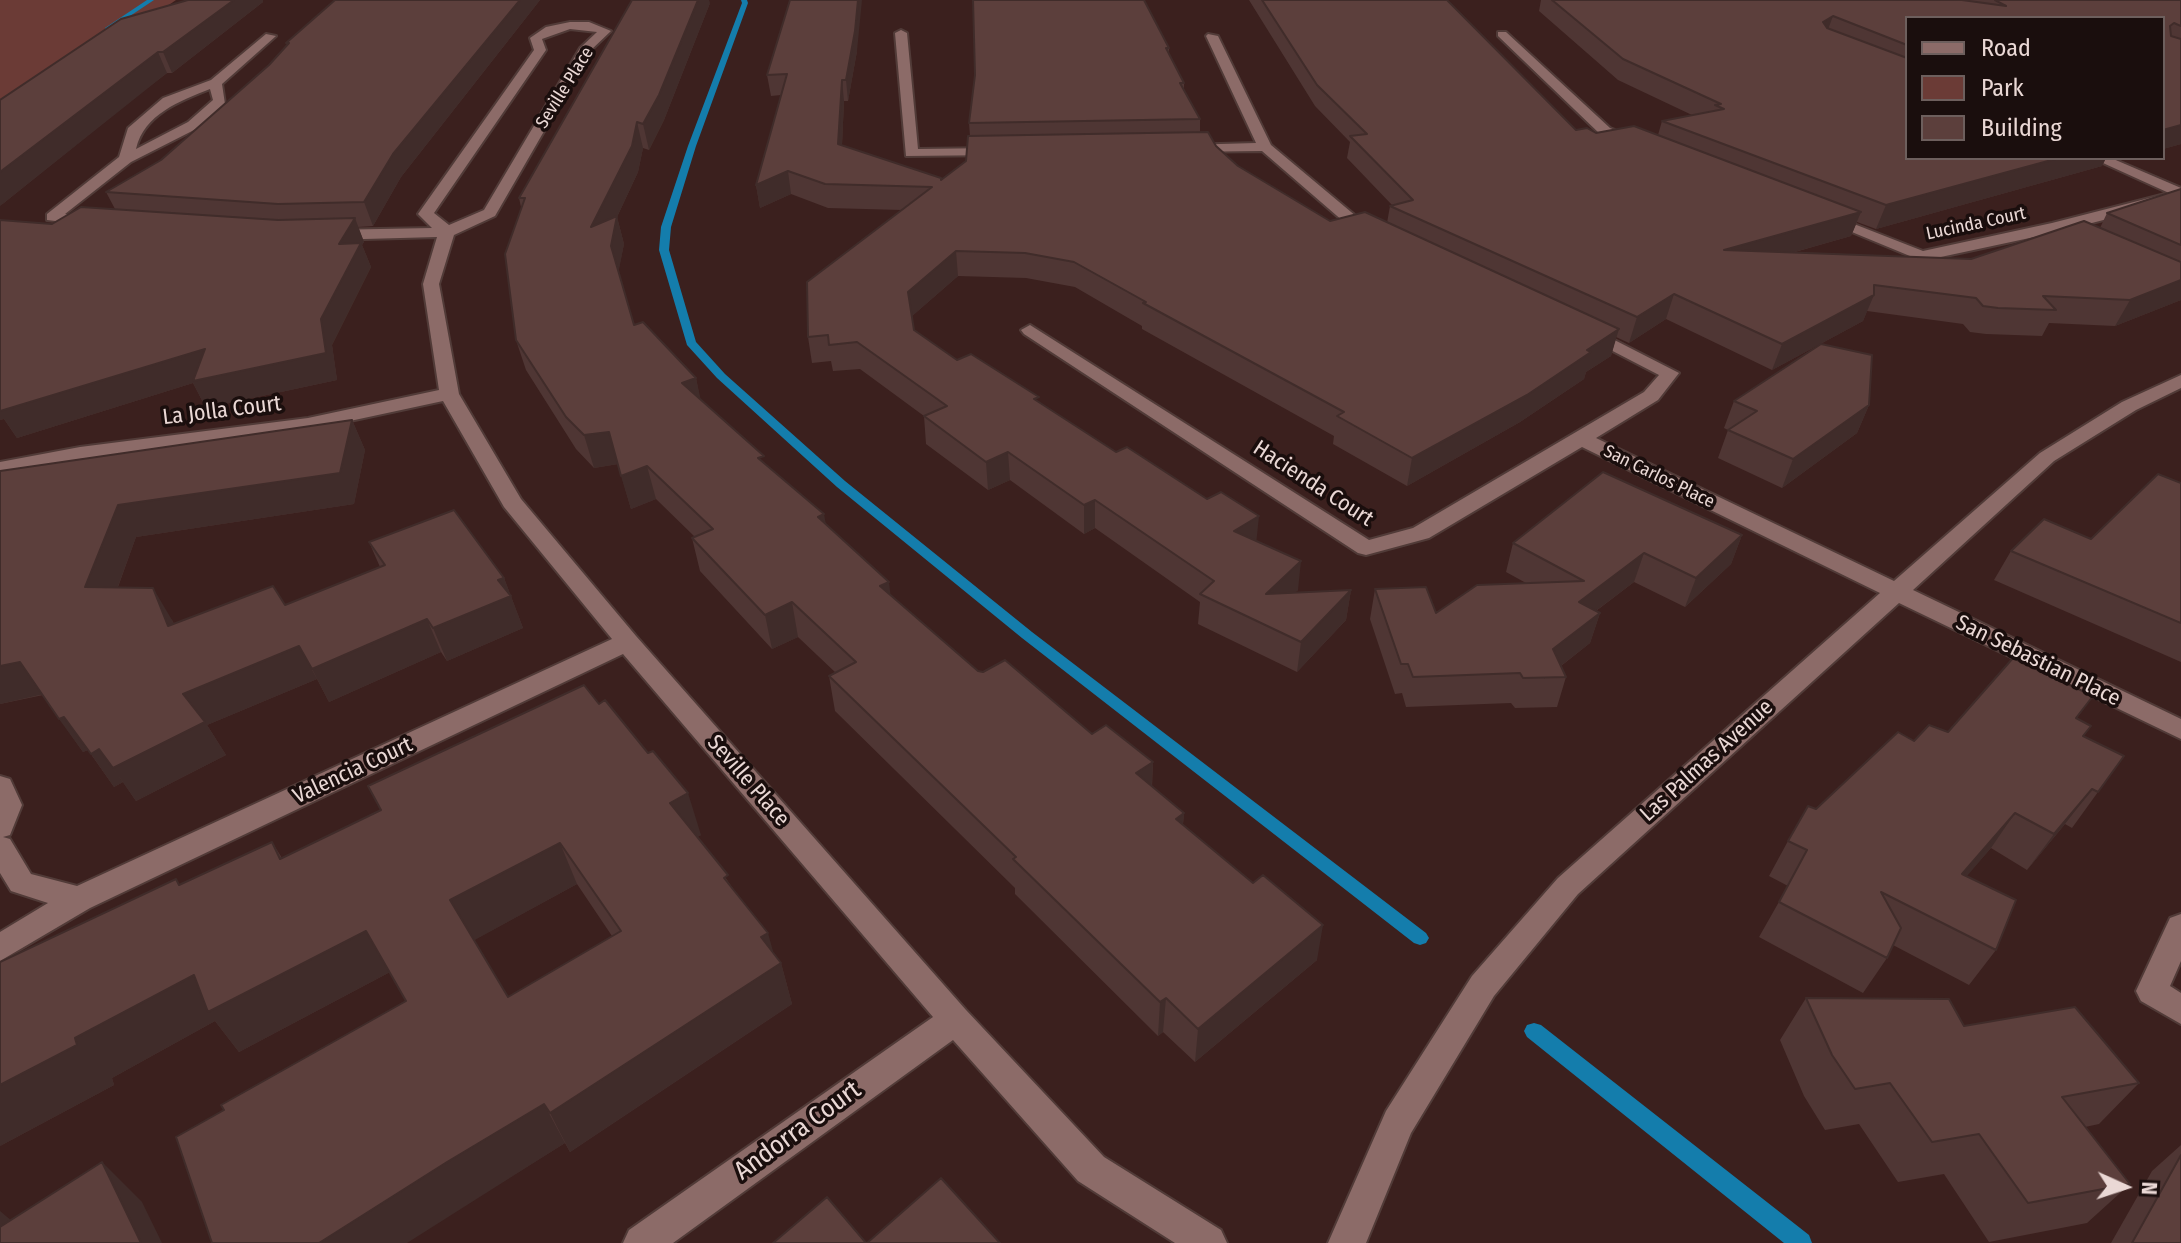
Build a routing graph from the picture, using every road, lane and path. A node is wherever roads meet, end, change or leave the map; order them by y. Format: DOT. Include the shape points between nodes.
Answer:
graph roads {
  1 [pos="901,33"];
  2 [pos="1502,34"];
  3 [pos="270,36"];
  4 [pos="1212,36"];
  5 [pos="215,83"];
  6 [pos="1265,147"];
  7 [pos="1648,148"];
  8 [pos="1172,149"];
  9 [pos="1018,151"];
  10 [pos="126,159"];
  11 [pos="2104,160"];
  12 [pos="2181,194"];
  13 [pos="1807,210"];
  14 [pos="109,224"];
  15 [pos="2053,228"];
  16 [pos="447,232"];
  17 [pos="304,236"];
  18 [pos="1386,239"];
  19 [pos="2082,241"];
  20 [pos="1571,326"];
  21 [pos="1030,330"];
  22 [pos="2181,381"];
  23 [pos="449,394"];
  24 [pos="1581,439"];
  25 [pos="0,468"];
  26 [pos="1895,592"];
  27 [pos="627,642"];
  28 [pos="2181,730"];
  29 [pos="0,786"];
  30 [pos="0,827"];
  31 [pos="0,847"];
  32 [pos="79,899"];
  33 [pos="2181,927"];
  34 [pos="0,948"];
  35 [pos="2181,1010"];
  36 [pos="955,1020"];
  37 [pos="642,1243"];
  38 [pos="1208,1243"];
  39 [pos="1347,1243"];
  1 -- 9 [label="street" via="911,153"];
  2 -- 7 [label="street" via="1605,131"];
  3 -- 5 [label="street"];
  4 -- 6 [label="street"];
  5 -- 10 [label="street" via="168,101 133,131"];
  5 -- 10 [label="street" via="220,101 193,125"];
  6 -- 8 [label="street"];
  6 -- 18 [label="street" via="1357,225"];
  10 -- 14 [label="street" via="52,217"];
  11 -- 12 [label="street"];
  12 -- 15 [label="street, Lucinda Court"];
  13 -- 15 [label="street, Lucinda Court" via="1922,256"];
  15 -- 19 [label="street"];
  16 -- 16 [label="street, Seville Place" via="490,213 586,48 605,31 562,27 536,38 540,50 426,214"];
  16 -- 17 [label="street"];
  16 -- 23 [label="street, Seville Place" via="431,284"];
  20 -- 24 [label="street, San Carlos Place" via="1670,373 1651,396"];
  21 -- 24 [label="street, Hacienda Court" via="1366,548 1421,533"];
  22 -- 26 [label="street, Las Palmas Avenue" via="2047,457"];
  23 -- 25 [label="street, La Jolla Court" via="308,424"];
  23 -- 27 [label="street, Seville Place" via="512,502"];
  24 -- 26 [label="street, San Carlos Place"];
  26 -- 28 [label="street, San Sebastian Place"];
  26 -- 39 [label="street, Las Palmas Avenue" via="1568,886 1493,975 1398,1123"];
  27 -- 32 [label="street, Valencia Court"];
  27 -- 36 [label="street, Seville Place"];
  29 -- 30 [label="street" via="8,805"];
  31 -- 32 [label="street" via="21,883"];
  32 -- 34 [label="street, Valencia Court"];
  33 -- 35 [label="street" via="2152,991"];
  36 -- 37 [label="street, Andorra Court"];
  36 -- 38 [label="street, Seville Place" via="1091,1169"];
}
